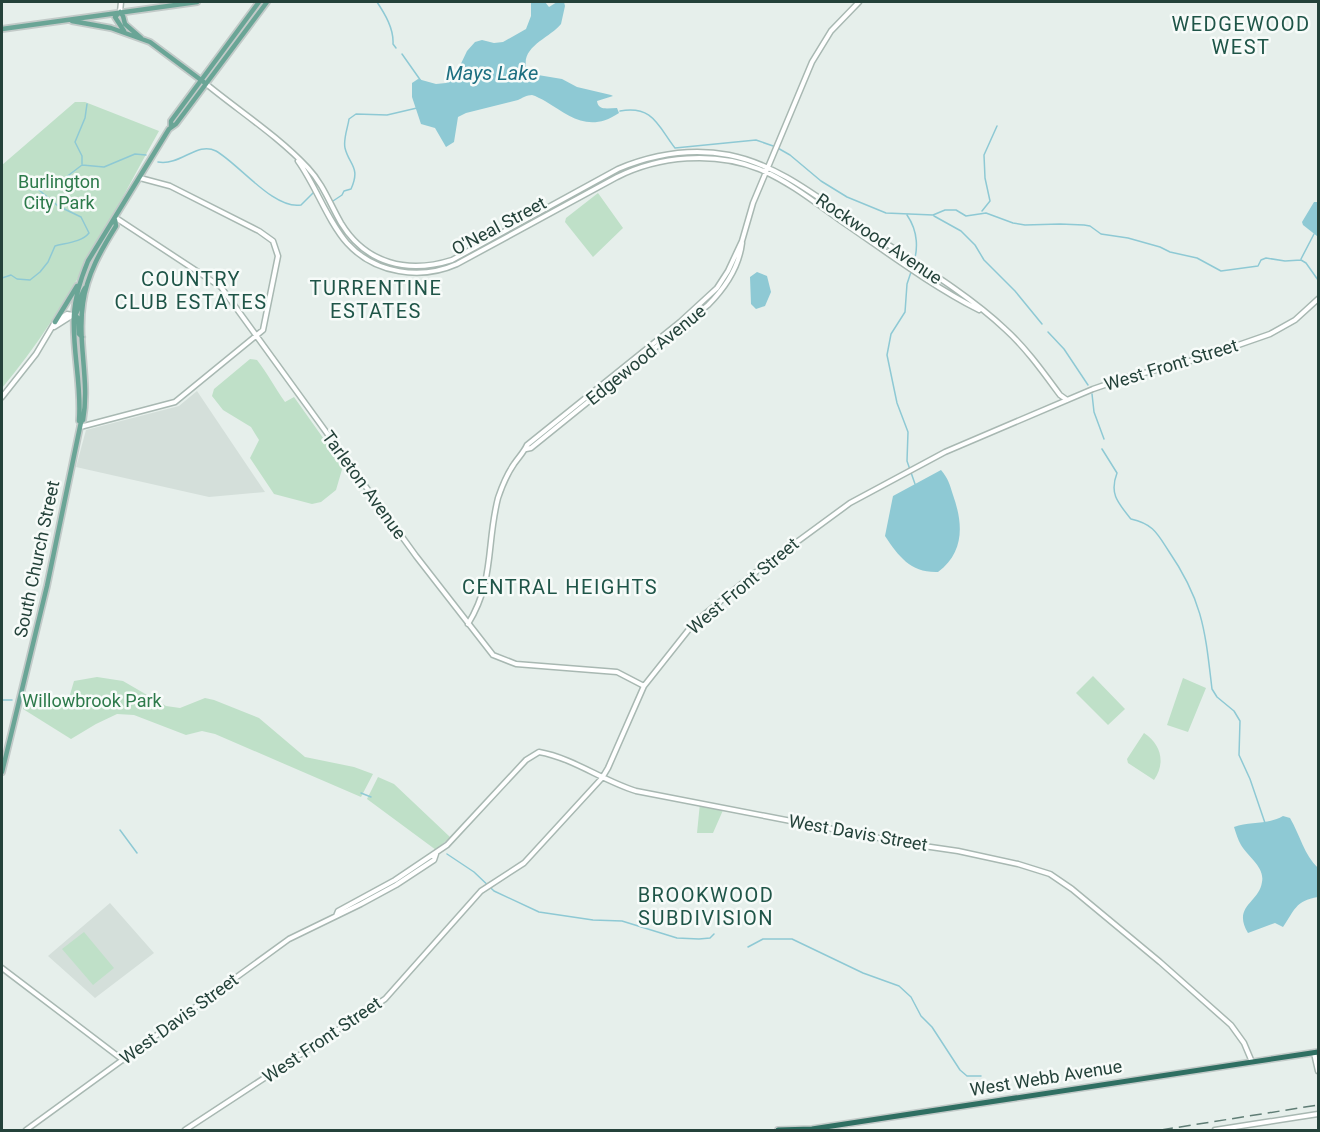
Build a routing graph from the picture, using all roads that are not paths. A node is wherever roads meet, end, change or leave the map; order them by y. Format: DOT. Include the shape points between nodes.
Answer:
graph roads {
  1 [pos="121,2"];
  2 [pos="196,2"];
  3 [pos="251,2"];
  4 [pos="259,2"];
  5 [pos="267,2"];
  6 [pos="858,2"];
  7 [pos="253,10"];
  8 [pos="120,12"];
  9 [pos="66,20"];
  10 [pos="2,29"];
  11 [pos="125,33"];
  12 [pos="141,38"];
  13 [pos="203,82"];
  14 [pos="767,170"];
  15 [pos="140,178"];
  16 [pos="115,219"];
  17 [pos="80,281"];
  18 [pos="86,285"];
  19 [pos="1318,299"];
  20 [pos="74,315"];
  21 [pos="55,324"];
  22 [pos="257,336"];
  23 [pos="82,337"];
  24 [pos="2,397"];
  25 [pos="1067,400"];
  26 [pos="80,425"];
  27 [pos="468,624"];
  28 [pos="644,686"];
  29 [pos="2,772"];
  30 [pos="602,778"];
  31 [pos="2,968"];
  32 [pos="1316,1052"];
  33 [pos="123,1060"];
  34 [pos="1252,1062"];
  35 [pos="1318,1071"];
  36 [pos="1318,1114"];
  37 [pos="26,1131"];
  38 [pos="185,1131"];
  39 [pos="778,1131"];
  40 [pos="1215,1131"];
  1 -- 8 [label="street"];
  2 -- 8 [label="main road"];
  3 -- 7 [label="main road"];
  4 -- 7 [label="main road, South Church Street"];
  5 -- 13 [label="main road, South Church Street"];
  6 -- 14 [label="street, Edgewood Avenue" via="838,21 817,53"];
  7 -- 13 [label="main road, South Church Street"];
  8 -- 9 [label="main road"];
  8 -- 11 [label="main road" via="115,17"];
  8 -- 12 [label="main road" via="125,24"];
  9 -- 10 [label="main road"];
  9 -- 11 [label="main road"];
  11 -- 12 [label="main road"];
  12 -- 13 [label="main road"];
  13 -- 14 [label="street, O'Neal Street" via="292,152 316,178 340,222 357,243 370,254 414,267 452,260 618,169 647,159 710,152 744,159"];
  13 -- 15 [label="main road, South Church Street" via="171,122"];
  14 -- 25 [label="street, Rockwood Avenue" via="885,242 987,315 1015,339"];
  14 -- 27 [label="street, Edgewood Avenue" via="742,241 715,294 615,378 542,432 527,445 510,470 501,489 487,581"];
  15 -- 16 [label="main road, South Church Street"];
  15 -- 22 [label="street" via="170,186 273,242 278,256 263,330"];
  16 -- 17 [label="main road, South Church Street" via="94,250"];
  16 -- 18 [label="main road, South Church Street" via="116,226"];
  16 -- 22 [label="street, Tarleton Avenue" via="216,282"];
  17 -- 20 [label="main road, South Church Street"];
  17 -- 21 [label="main road"];
  18 -- 20 [label="main road"];
  18 -- 23 [label="main road, South Church Street"];
  19 -- 25 [label="street, West Front Street" via="1289,324 1260,338 1116,380"];
  20 -- 21 [label="street" via="67,314"];
  20 -- 23 [label="main road"];
  20 -- 26 [label="main road, South Church Street"];
  21 -- 24 [label="street"];
  22 -- 26 [label="street" via="176,402"];
  22 -- 27 [label="street, Tarleton Avenue"];
  23 -- 26 [label="main road, South Church Street" via="86,394"];
  25 -- 28 [label="street, West Front Street" via="945,452 843,507 694,623"];
  26 -- 29 [label="main road, South Church Street"];
  27 -- 28 [label="street, Tarleton Avenue" via="493,656 503,661 618,672"];
  28 -- 30 [label="street, West Front Street"];
  30 -- 33 [label="street, West Davis Street" via="561,758 536,753 437,854 338,911 336,916 289,939"];
  30 -- 34 [label="street, West Davis Street" via="647,793 958,851 1050,874 1232,1025"];
  30 -- 38 [label="street, West Front Street" via="526,861 484,888 462,910 385,999"];
  31 -- 33 [label="street"];
  32 -- 34 [label="highway, West Webb Avenue"];
  32 -- 35 [label="street"];
  33 -- 37 [label="street, West Davis Street"];
  34 -- 39 [label="highway, West Webb Avenue" via="820,1128"];
  36 -- 40 [label="street"];
}
